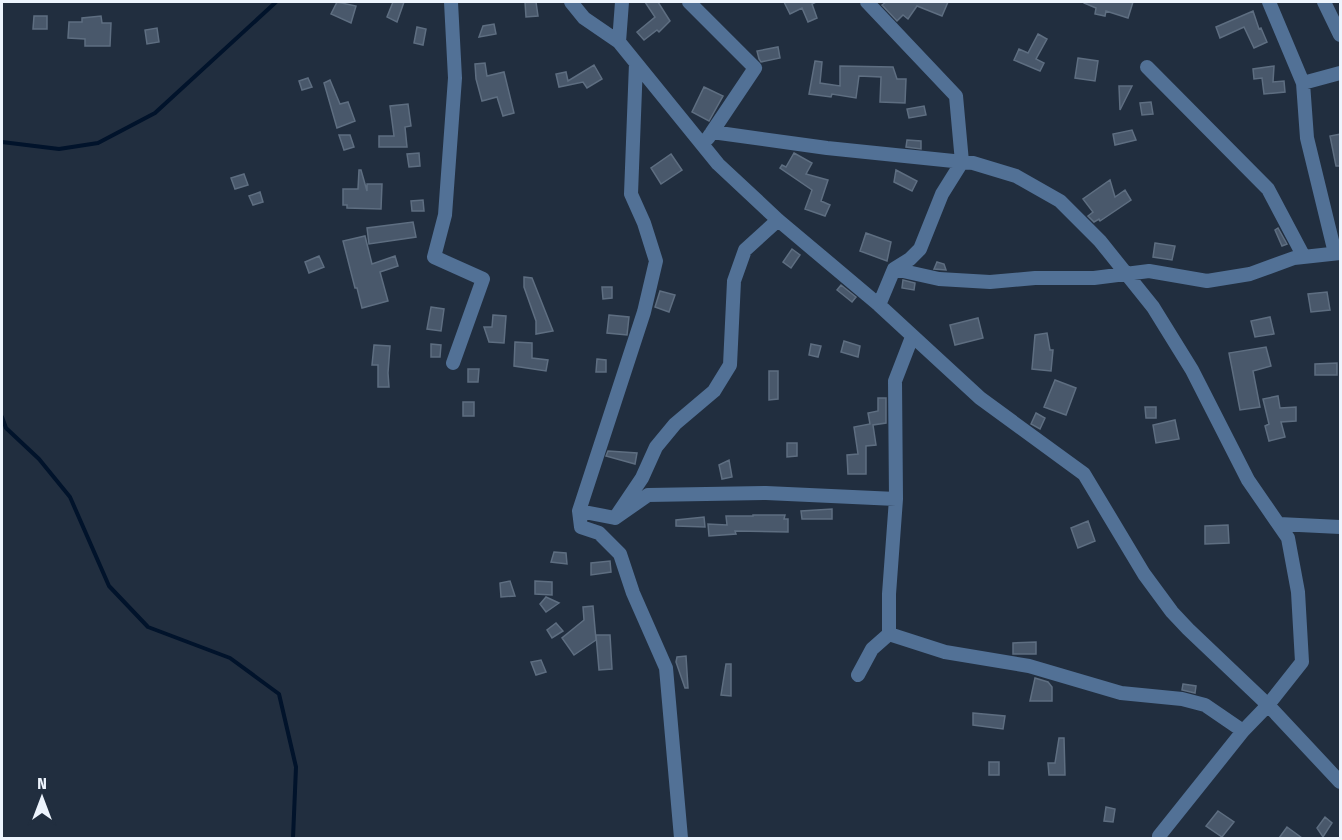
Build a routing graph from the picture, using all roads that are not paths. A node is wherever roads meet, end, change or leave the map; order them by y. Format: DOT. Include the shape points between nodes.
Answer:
graph roads {
  1 [pos="451,2"];
  2 [pos="571,2"];
  3 [pos="622,2"];
  4 [pos="689,2"];
  5 [pos="867,2"];
  6 [pos="1269,2"];
  7 [pos="1324,2"];
  8 [pos="1341,35"];
  9 [pos="619,42"];
  10 [pos="636,63"];
  11 [pos="1147,67"];
  12 [pos="1341,73"];
  13 [pos="1303,83"];
  14 [pos="711,132"];
  15 [pos="703,145"];
  16 [pos="962,162"];
  17 [pos="778,220"];
  18 [pos="1338,253"];
  19 [pos="1304,257"];
  20 [pos="894,269"];
  21 [pos="1126,274"];
  22 [pos="879,305"];
  23 [pos="912,337"];
  24 [pos="453,363"];
  25 [pos="896,499"];
  26 [pos="579,511"];
  27 [pos="615,518"];
  28 [pos="1279,524"];
  29 [pos="1341,527"];
  30 [pos="890,634"];
  31 [pos="858,675"];
  32 [pos="1268,705"];
  33 [pos="1243,731"];
  34 [pos="1341,782"];
  35 [pos="1159,836"];
  36 [pos="681,838"];
  1 -- 24 [label="street" via="455,78 445,215 434,257 483,279"];
  2 -- 9 [label="street" via="584,18"];
  3 -- 9 [label="street"];
  4 -- 14 [label="street" via="755,68"];
  5 -- 16 [label="street" via="956,96"];
  6 -- 13 [label="street"];
  7 -- 8 [label="street"];
  9 -- 10 [label="street"];
  10 -- 15 [label="street"];
  10 -- 26 [label="street" via="631,194 656,261 644,312"];
  11 -- 19 [label="street" via="1268,189"];
  12 -- 13 [label="street"];
  13 -- 18 [label="street" via="1307,138"];
  14 -- 15 [label="street"];
  14 -- 16 [label="street"];
  15 -- 17 [label="street"];
  16 -- 20 [label="street" via="942,194 920,249"];
  16 -- 21 [label="street" via="1016,176 1060,201"];
  17 -- 22 [label="street"];
  17 -- 27 [label="street" via="745,250 734,280 730,365 714,391 675,424 656,447 642,478"];
  18 -- 19 [label="street"];
  19 -- 21 [label="street" via="1250,274 1207,281 1149,271"];
  20 -- 21 [label="street" via="939,279 990,282"];
  20 -- 22 [label="street"];
  21 -- 28 [label="street" via="1154,307 1248,480"];
  22 -- 23 [label="street"];
  23 -- 25 [label="street" via="895,381"];
  23 -- 32 [label="street" via="980,398 1084,474 1144,574 1172,612"];
  25 -- 27 [label="street" via="766,493 648,495"];
  25 -- 30 [label="street"];
  26 -- 27 [label="street"];
  26 -- 36 [label="street" via="582,527 599,533 620,554 666,668"];
  28 -- 29 [label="street"];
  28 -- 32 [label="street" via="1288,537 1298,592 1302,662"];
  30 -- 31 [label="street" via="872,649"];
  30 -- 33 [label="street" via="945,652 1029,666 1121,693 1205,705"];
  32 -- 33 [label="street"];
  32 -- 34 [label="street"];
  33 -- 35 [label="street"];
}
